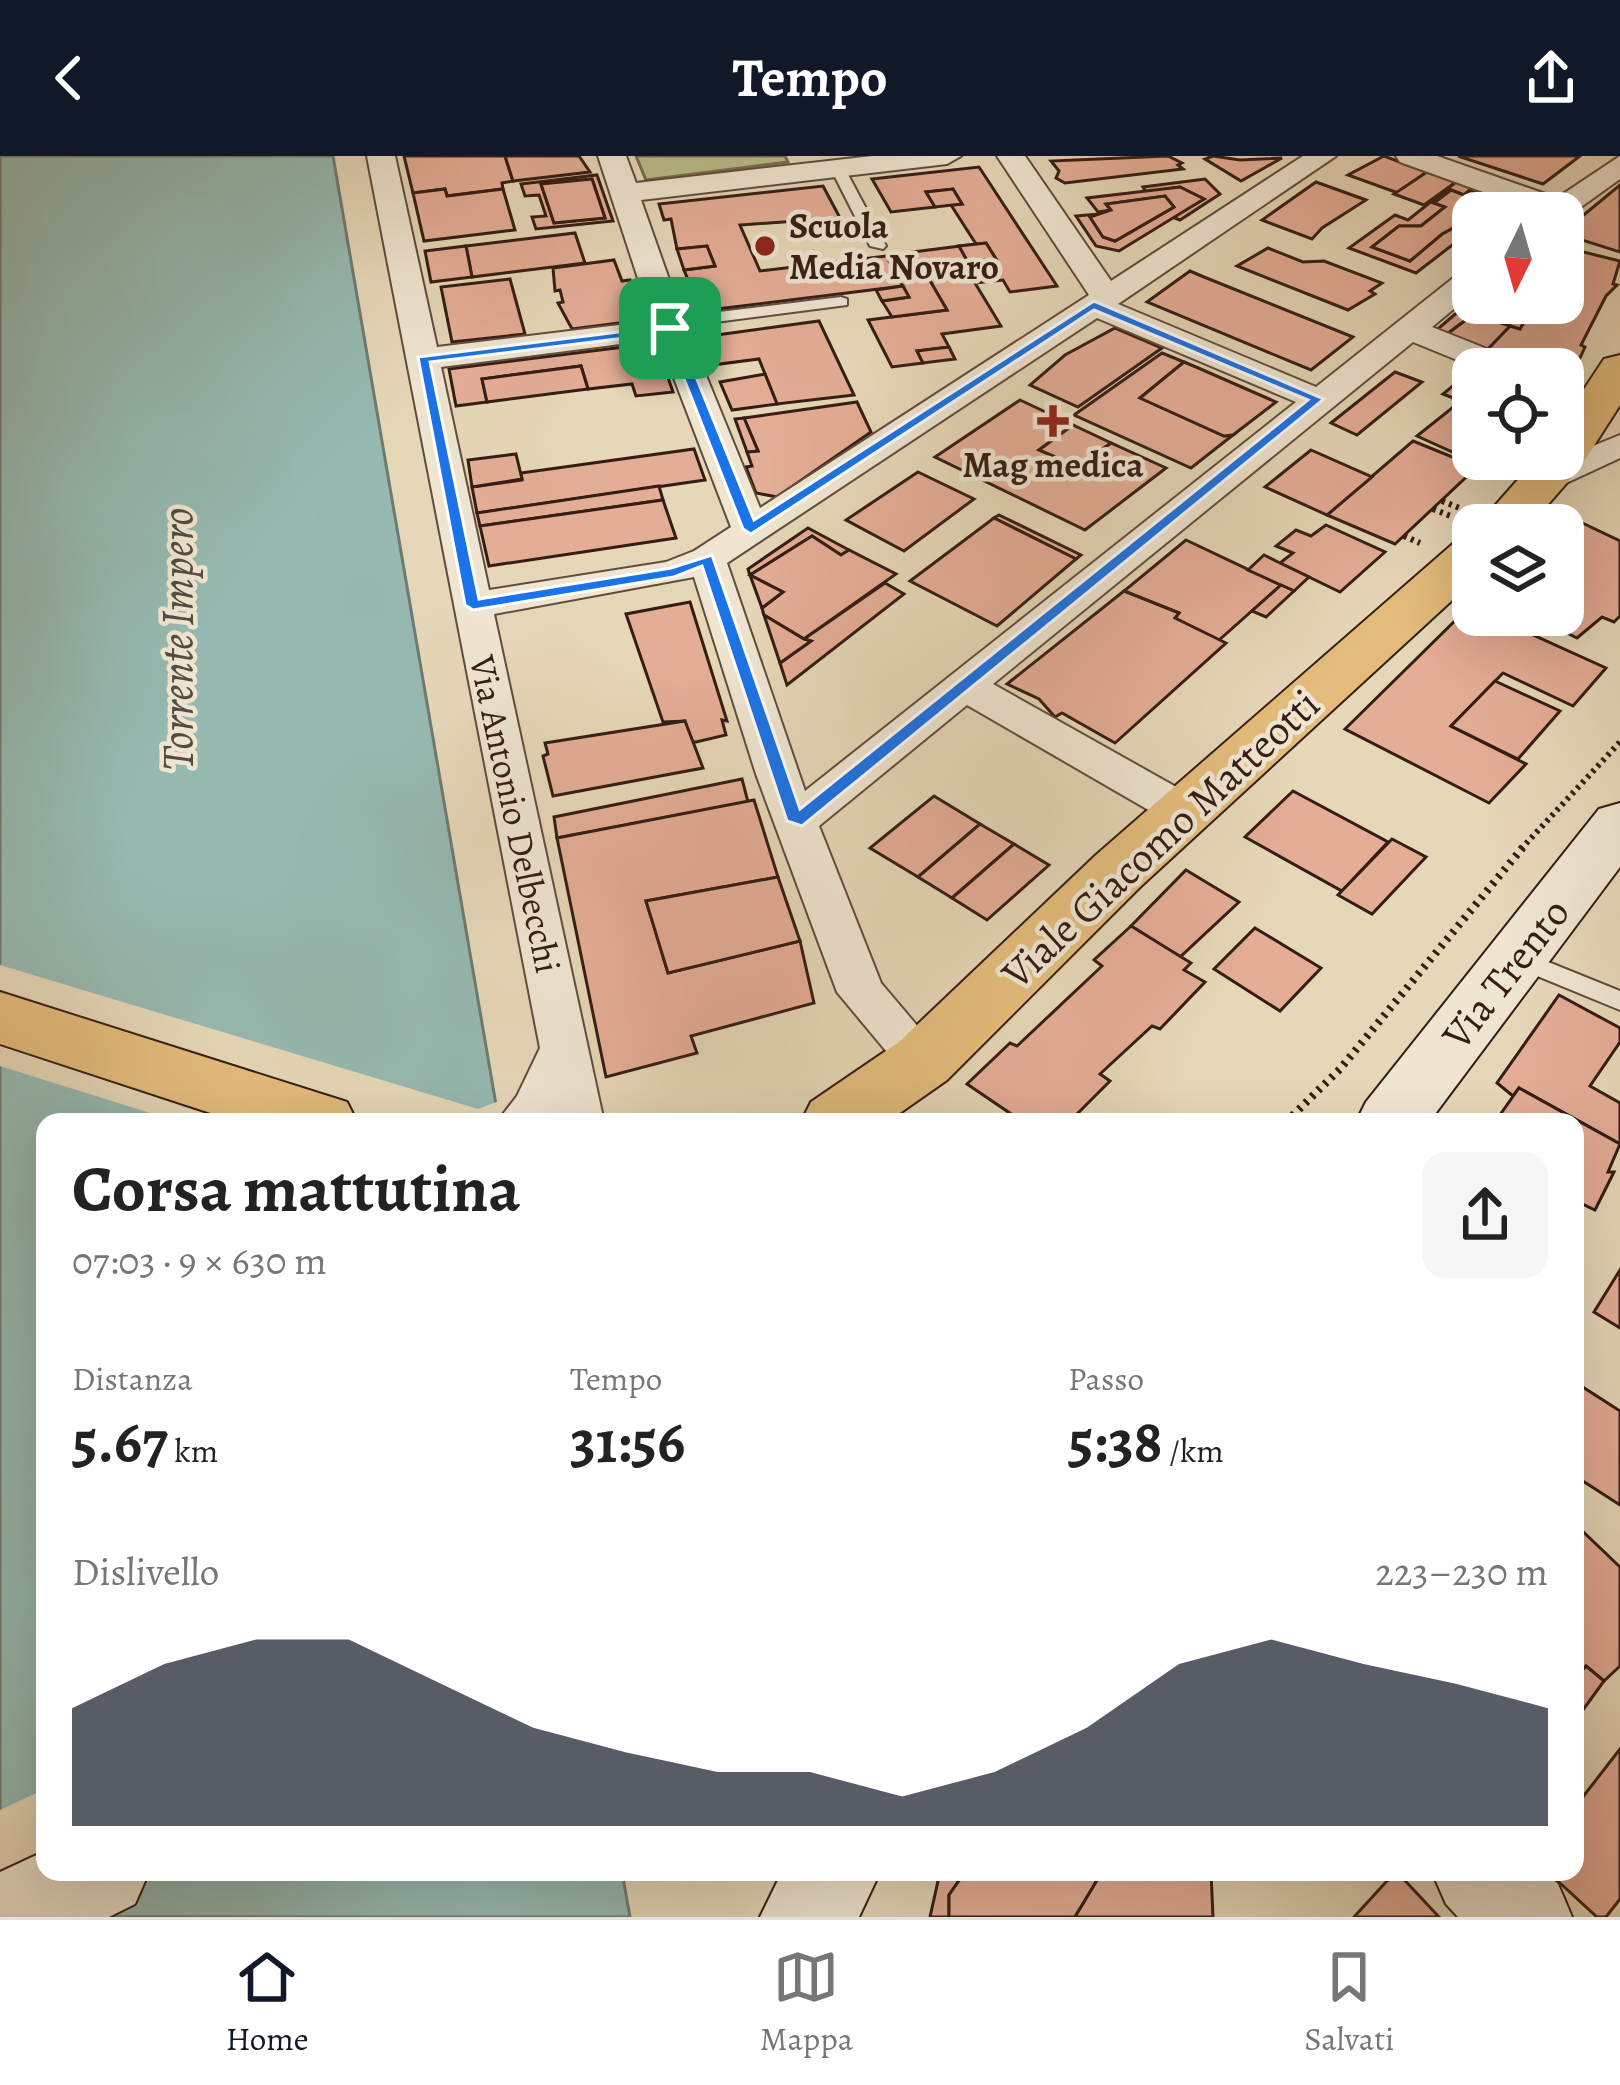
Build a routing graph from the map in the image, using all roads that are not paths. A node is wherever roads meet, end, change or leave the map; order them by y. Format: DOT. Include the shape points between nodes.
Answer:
graph roads {
  1 [pos="381,156"];
  2 [pos="612,156"];
  3 [pos="947,156"];
  4 [pos="1011,156"];
  5 [pos="1322,156"];
  6 [pos="1410,156"];
  7 [pos="1620,164"];
  8 [pos="838,169"];
  9 [pos="1507,192"];
  10 [pos="1583,192"];
  11 [pos="624,193"];
  12 [pos="878,246"];
  13 [pos="1452,294"];
  14 [pos="1100,301"];
  15 [pos="841,302"];
  16 [pos="670,325"];
  17 [pos="1407,328"];
  18 [pos="1456,348"];
  19 [pos="423,359"];
  20 [pos="1620,369"];
  21 [pos="1318,399"];
  22 [pos="1584,424"];
  23 [pos="1620,445"];
  24 [pos="1584,456"];
  25 [pos="1536,480"];
  26 [pos="1503,504"];
  27 [pos="751,529"];
  28 [pos="1452,547"];
  29 [pos="707,559"];
  30 [pos="473,605"];
  31 [pos="967,687"];
  32 [pos="1186,812"];
  33 [pos="796,821"];
  34 [pos="1618,829"];
  35 [pos="1516,958"];
  36 [pos="1620,1001"];
  37 [pos="0,1018"];
  38 [pos="923,1060"];
  39 [pos="561,1103"];
  40 [pos="295,1113"];
  41 [pos="845,1113"];
  42 [pos="1397,1113"];
  43 [pos="85,1881"];
  44 [pos="808,1881"];
  45 [pos="829,1881"];
  46 [pos="1487,1881"];
  47 [pos="808,1916"];
  48 [pos="7,1917"];
  49 [pos="1525,1917"];
  1 -- 19 [label="street, Via Antonio Delbecchi"];
  2 -- 11 [label="street"];
  3 -- 8 [label="street"];
  4 -- 14 [label="street"];
  5 -- 14 [label="street"];
  6 -- 9 [label="street"];
  7 -- 10 [label="street"];
  8 -- 11 [label="street"];
  8 -- 12 [label="lane"];
  11 -- 16 [label="street"];
  13 -- 17 [label="street"];
  14 -- 21 [label="street"];
  14 -- 27 [label="street"];
  15 -- 16 [label="lane"];
  16 -- 19 [label="street"];
  16 -- 27 [label="street"];
  17 -- 18 [label="street"];
  17 -- 21 [label="street"];
  19 -- 30 [label="street, Via Antonio Delbecchi"];
  20 -- 22 [label="main road, Viale Giacomo Matteotti"];
  21 -- 31 [label="street"];
  23 -- 24 [label="street"];
  25 -- 26 [label="main road, Viale Giacomo Matteotti"];
  27 -- 29 [label="street"];
  28 -- 32 [label="main road, Viale Giacomo Matteotti"];
  29 -- 30 [label="street" via="674,572"];
  29 -- 33 [label="street"];
  30 -- 39 [label="street, Via Antonio Delbecchi"];
  31 -- 32 [label="street"];
  31 -- 33 [label="street"];
  32 -- 38 [label="main road, Viale Giacomo Matteotti"];
  33 -- 38 [label="street" via="861,992"];
  34 -- 35 [label="main road, Via Trento"];
  35 -- 36 [label="lane"];
  35 -- 42 [label="main road, Via Trento"];
  37 -- 40 [label="main road"];
  38 -- 41 [label="main road, Viale Giacomo Matteotti"];
  43 -- 48 [label="main road"];
  44 -- 47 [label="main road"];
  45 -- 47 [label="main road"];
  46 -- 49 [label="main road"];
}
